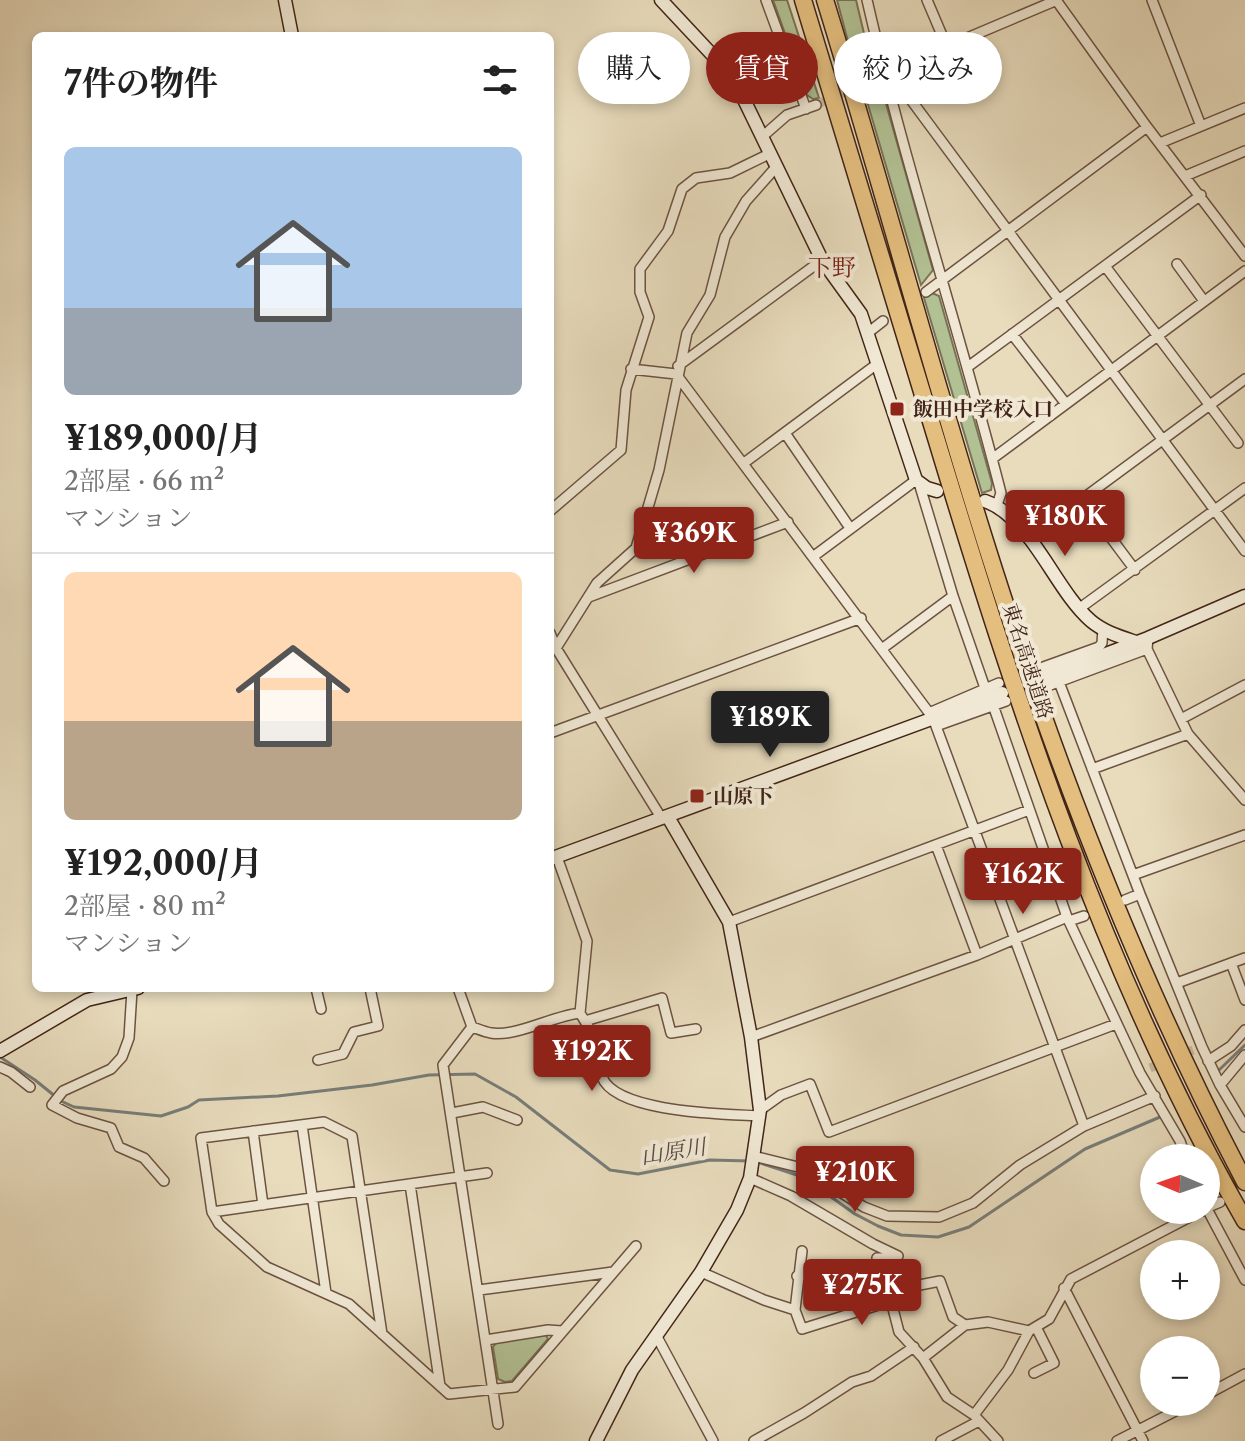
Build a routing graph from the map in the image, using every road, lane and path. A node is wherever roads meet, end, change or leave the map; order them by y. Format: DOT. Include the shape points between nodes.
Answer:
graph roads {
  1 [pos="285,0"];
  2 [pos="661,0"];
  3 [pos="766,0"];
  4 [pos="801,0"];
  5 [pos="825,0"];
  6 [pos="867,0"];
  7 [pos="927,0"];
  8 [pos="1056,0"];
  9 [pos="1152,0"];
  10 [pos="291,32"];
  11 [pos="872,32"];
  12 [pos="941,32"];
  13 [pos="982,32"];
  14 [pos="889,104"];
  15 [pos="914,104"];
  16 [pos="1245,108"];
  17 [pos="1201,126"];
  18 [pos="1147,127"];
  19 [pos="763,136"];
  20 [pos="1160,143"];
  21 [pos="1245,151"];
  22 [pos="771,153"];
  23 [pos="777,166"];
  24 [pos="1185,176"];
  25 [pos="1201,195"];
  26 [pos="1007,232"];
  27 [pos="1245,256"];
  28 [pos="822,260"];
  29 [pos="1177,264"];
  30 [pos="1105,266"];
  31 [pos="1245,271"];
  32 [pos="943,280"];
  33 [pos="926,292"];
  34 [pos="1058,300"];
  35 [pos="1204,301"];
  36 [pos="883,321"];
  37 [pos="869,332"];
  38 [pos="1012,334"];
  39 [pos="1158,336"];
  40 [pos="877,364"];
  41 [pos="969,366"];
  42 [pos="631,369"];
  43 [pos="677,370"];
  44 [pos="1110,371"];
  45 [pos="1245,379"];
  46 [pos="1066,404"];
  47 [pos="1210,405"];
  48 [pos="785,433"];
  49 [pos="1161,441"];
  50 [pos="1238,443"];
  51 [pos="992,459"];
  52 [pos="744,463"];
  53 [pos="917,481"];
  54 [pos="1245,488"];
  55 [pos="937,491"];
  56 [pos="1082,499"];
  57 [pos="991,503"];
  58 [pos="554,508"];
  59 [pos="1215,511"];
  60 [pos="788,522"];
  61 [pos="850,528"];
  62 [pos="1028,539"];
  63 [pos="1245,551"];
  64 [pos="814,556"];
  65 [pos="1135,570"];
  66 [pos="953,596"];
  67 [pos="1245,596"];
  68 [pos="589,597"];
  69 [pos="1080,608"];
  70 [pos="861,618"];
  71 [pos="1103,629"];
  72 [pos="1143,643"];
  73 [pos="554,647"];
  74 [pos="883,648"];
  75 [pos="554,650"];
  76 [pos="1042,678"];
  77 [pos="1059,682"];
  78 [pos="1245,685"];
  79 [pos="985,688"];
  80 [pos="1002,692"];
  81 [pos="993,705"];
  82 [pos="598,716"];
  83 [pos="933,719"];
  84 [pos="1181,719"];
  85 [pos="554,732"];
  86 [pos="1188,734"];
  87 [pos="1092,769"];
  88 [pos="1245,800"];
  89 [pos="1029,810"];
  90 [pos="665,818"];
  91 [pos="975,830"];
  92 [pos="1245,835"];
  93 [pos="936,845"];
  94 [pos="554,858"];
  95 [pos="554,860"];
  96 [pos="1133,875"];
  97 [pos="1140,894"];
  98 [pos="1125,900"];
  99 [pos="1084,916"];
  100 [pos="1068,919"];
  101 [pos="729,922"];
  102 [pos="1014,940"];
  103 [pos="977,955"];
  104 [pos="1245,958"];
  105 [pos="1231,963"];
  106 [pos="1177,983"];
  107 [pos="122,992"];
  108 [pos="135,992"];
  109 [pos="317,992"];
  110 [pos="371,992"];
  111 [pos="459,992"];
  112 [pos="1245,1000"];
  113 [pos="321,1009"];
  114 [pos="583,1017"];
  115 [pos="1116,1024"];
  116 [pos="472,1027"];
  117 [pos="696,1029"];
  118 [pos="1245,1030"];
  119 [pos="751,1037"];
  120 [pos="1054,1047"];
  121 [pos="0,1051"];
  122 [pos="1245,1055"];
  123 [pos="318,1060"];
  124 [pos="1209,1063"];
  125 [pos="0,1067"];
  126 [pos="1150,1068"];
  127 [pos="1140,1073"];
  128 [pos="1219,1082"];
  129 [pos="30,1087"];
  130 [pos="1155,1096"];
  131 [pos="452,1113"];
  132 [pos="760,1113"];
  133 [pos="517,1120"];
  134 [pos="302,1125"];
  135 [pos="1084,1126"];
  136 [pos="1245,1126"];
  137 [pos="253,1131"];
  138 [pos="1179,1144"];
  139 [pos="753,1156"];
  140 [pos="487,1173"];
  141 [pos="461,1177"];
  142 [pos="750,1178"];
  143 [pos="164,1181"];
  144 [pos="1245,1182"];
  145 [pos="410,1184"];
  146 [pos="361,1191"];
  147 [pos="313,1198"];
  148 [pos="263,1205"];
  149 [pos="212,1212"];
  150 [pos="1245,1221"];
  151 [pos="1175,1224"];
  152 [pos="1214,1224"];
  153 [pos="636,1246"];
  154 [pos="802,1251"];
  155 [pos="613,1272"];
  156 [pos="701,1272"];
  157 [pos="816,1274"];
  158 [pos="797,1276"];
  159 [pos="1245,1280"];
  160 [pos="1064,1288"];
  161 [pos="479,1290"];
  162 [pos="326,1293"];
  163 [pos="890,1296"];
  164 [pos="795,1310"];
  165 [pos="965,1325"];
  166 [pos="1032,1329"];
  167 [pos="562,1331"];
  168 [pos="382,1334"];
  169 [pos="656,1335"];
  170 [pos="486,1340"];
  171 [pos="914,1347"];
  172 [pos="923,1358"];
  173 [pos="1034,1373"];
  174 [pos="1245,1374"];
  175 [pos="440,1386"];
  176 [pos="1220,1387"];
  177 [pos="493,1389"];
  178 [pos="1166,1416"];
  179 [pos="977,1418"];
  180 [pos="498,1424"];
  181 [pos="1138,1431"];
  182 [pos="596,1441"];
  183 [pos="713,1441"];
  184 [pos="754,1441"];
  185 [pos="941,1441"];
  186 [pos="998,1441"];
  187 [pos="1117,1441"];
  188 [pos="1143,1441"];
  1 -- 10 [label="street"];
  2 -- 19 [label="street" via="733,77"];
  3 -- 19 [label="street" via="811,107 787,115"];
  4 -- 150 [label="highway, 東名高速道路" via="1020,705 1068,837 1157,1049"];
  5 -- 144 [label="highway, 東名高速道路" via="1037,699 1131,944"];
  6 -- 11 [label="street"];
  7 -- 12 [label="street"];
  8 -- 13 [label="street"];
  8 -- 18 [label="street"];
  9 -- 17 [label="street"];
  14 -- 32 [label="street"];
  15 -- 26 [label="street"];
  16 -- 17 [label="street"];
  17 -- 20 [label="street"];
  18 -- 20 [label="street"];
  18 -- 26 [label="street"];
  19 -- 22 [label="street"];
  20 -- 24 [label="street"];
  21 -- 24 [label="street"];
  22 -- 23 [label="street"];
  22 -- 42 [label="street" via="730,173 696,178 682,189 668,231 640,269 640,292 649,317"];
  23 -- 28 [label="street"];
  23 -- 43 [label="street" via="746,201 725,237 710,295 687,333"];
  24 -- 25 [label="street"];
  25 -- 27 [label="street"];
  25 -- 30 [label="street"];
  26 -- 32 [label="street"];
  26 -- 34 [label="street"];
  28 -- 37 [label="street"];
  28 -- 43 [label="street"];
  29 -- 35 [label="street"];
  30 -- 34 [label="street"];
  30 -- 39 [label="street"];
  31 -- 35 [label="street"];
  32 -- 33 [label="street"];
  32 -- 41 [label="street"];
  34 -- 38 [label="street"];
  34 -- 44 [label="street"];
  35 -- 39 [label="street"];
  36 -- 37 [label="street"];
  37 -- 40 [label="street"];
  38 -- 41 [label="street"];
  38 -- 46 [label="street"];
  39 -- 44 [label="street"];
  39 -- 47 [label="street"];
  40 -- 48 [label="street"];
  40 -- 53 [label="street"];
  41 -- 51 [label="street"];
  42 -- 43 [label="street"];
  42 -- 58 [label="street" via="621,450"];
  43 -- 52 [label="street"];
  43 -- 68 [label="street" via="659,470 636,548"];
  44 -- 46 [label="street"];
  44 -- 49 [label="street"];
  45 -- 47 [label="street"];
  46 -- 51 [label="street"];
  47 -- 49 [label="street"];
  47 -- 50 [label="street"];
  48 -- 52 [label="street"];
  48 -- 61 [label="street"];
  49 -- 56 [label="street"];
  49 -- 59 [label="street"];
  51 -- 57 [label="street" via="1001,493"];
  52 -- 60 [label="street"];
  53 -- 55 [label="street"];
  53 -- 61 [label="street"];
  53 -- 66 [label="street"];
  54 -- 59 [label="street"];
  56 -- 62 [label="street"];
  56 -- 65 [label="street"];
  57 -- 62 [label="street"];
  59 -- 63 [label="street"];
  59 -- 65 [label="street"];
  60 -- 64 [label="street"];
  60 -- 68 [label="street"];
  61 -- 64 [label="street"];
  62 -- 69 [label="street"];
  64 -- 70 [label="street"];
  65 -- 69 [label="street"];
  66 -- 74 [label="street"];
  66 -- 79 [label="street"];
  67 -- 72 [label="street"];
  68 -- 73 [label="street"];
  69 -- 71 [label="street"];
  70 -- 74 [label="street"];
  70 -- 82 [label="street"];
  71 -- 72 [label="street"];
  71 -- 76 [label="street" via="1099,647"];
  72 -- 76 [label="street"];
  72 -- 77 [label="street"];
  72 -- 84 [label="street"];
  74 -- 83 [label="street"];
  75 -- 82 [label="street"];
  76 -- 77 [label="street"];
  77 -- 87 [label="street"];
  78 -- 84 [label="street"];
  79 -- 80 [label="street"];
  79 -- 83 [label="street"];
  80 -- 81 [label="street"];
  80 -- 83 [label="street"];
  81 -- 83 [label="street"];
  81 -- 89 [label="street"];
  82 -- 85 [label="street"];
  82 -- 90 [label="street"];
  83 -- 90 [label="street"];
  83 -- 91 [label="street"];
  84 -- 86 [label="street"];
  86 -- 87 [label="street"];
  86 -- 88 [label="street"];
  87 -- 96 [label="street"];
  89 -- 91 [label="street"];
  89 -- 100 [label="street"];
  90 -- 94 [label="street"];
  90 -- 101 [label="street"];
  91 -- 93 [label="street"];
  91 -- 102 [label="street"];
  92 -- 96 [label="street"];
  93 -- 101 [label="street"];
  93 -- 103 [label="street"];
  95 -- 114 [label="street" via="587,941"];
  96 -- 97 [label="street"];
  97 -- 98 [label="street"];
  97 -- 106 [label="street"];
  99 -- 100 [label="street"];
  100 -- 102 [label="street"];
  100 -- 115 [label="street"];
  101 -- 119 [label="street"];
  102 -- 103 [label="street"];
  102 -- 120 [label="street"];
  103 -- 119 [label="street"];
  104 -- 105 [label="street"];
  105 -- 106 [label="street"];
  105 -- 112 [label="street"];
  106 -- 124 [label="street" via="1198,1049"];
  107 -- 121 [label="street" via="87,1000"];
  108 -- 143 [label="street" via="122,1057 111,1069 63,1091 52,1105 111,1128 119,1147 144,1158"];
  109 -- 113 [label="street"];
  110 -- 123 [label="street" via="378,1026 354,1032 343,1054"];
  111 -- 116 [label="street"];
  114 -- 116 [label="street" via="563,1015 506,1033"];
  114 -- 117 [label="street" via="662,998 671,1033"];
  114 -- 132 [label="street" via="598,1046 601,1076 625,1097 683,1112"];
  115 -- 120 [label="street"];
  115 -- 127 [label="street"];
  116 -- 131 [label="street" via="443,1065"];
  118 -- 124 [label="street"];
  119 -- 132 [label="street"];
  120 -- 132 [label="street" via="829,1132 810,1084 781,1095"];
  120 -- 135 [label="street"];
  122 -- 128 [label="street"];
  124 -- 128 [label="street"];
  125 -- 129 [label="street"];
  126 -- 127 [label="street"];
  127 -- 130 [label="street"];
  128 -- 136 [label="street"];
  130 -- 135 [label="street"];
  130 -- 138 [label="street"];
  131 -- 133 [label="street" via="483,1107"];
  131 -- 141 [label="street"];
  132 -- 139 [label="street"];
  134 -- 137 [label="street"];
  134 -- 146 [label="street" via="324,1122 352,1136"];
  134 -- 147 [label="street"];
  135 -- 139 [label="street" via="1020,1165 973,1203 939,1217 887,1216 802,1168"];
  137 -- 148 [label="street"];
  137 -- 149 [label="street" via="201,1138"];
  139 -- 142 [label="street"];
  140 -- 141 [label="street"];
  141 -- 145 [label="street"];
  141 -- 161 [label="street"];
  142 -- 156 [label="street"];
  142 -- 163 [label="street" via="898,1256 877,1258"];
  145 -- 146 [label="street"];
  145 -- 175 [label="street"];
  146 -- 147 [label="street"];
  146 -- 168 [label="street"];
  147 -- 148 [label="street"];
  147 -- 162 [label="street"];
  148 -- 149 [label="street"];
  149 -- 162 [label="street" via="267,1267"];
  151 -- 160 [label="street" via="1071,1279"];
  152 -- 159 [label="street"];
  153 -- 155 [label="street"];
  154 -- 158 [label="street"];
  155 -- 161 [label="street"];
  155 -- 167 [label="street"];
  156 -- 164 [label="street"];
  156 -- 169 [label="street"];
  157 -- 158 [label="street"];
  158 -- 164 [label="street"];
  160 -- 166 [label="street" via="1049,1319"];
  160 -- 181 [label="street"];
  161 -- 170 [label="street"];
  162 -- 168 [label="street" via="349,1304"];
  163 -- 164 [label="street" via="802,1329"];
  163 -- 165 [label="street" via="940,1281 953,1317"];
  163 -- 171 [label="street" via="899,1332"];
  165 -- 166 [label="street" via="988,1322"];
  165 -- 172 [label="street"];
  166 -- 173 [label="street" via="1054,1363"];
  166 -- 179 [label="street"];
  167 -- 170 [label="street"];
  167 -- 177 [label="street" via="515,1387"];
  168 -- 175 [label="street"];
  169 -- 182 [label="street"];
  169 -- 183 [label="street"];
  170 -- 177 [label="street"];
  171 -- 172 [label="street"];
  171 -- 184 [label="street"];
  172 -- 179 [label="street" via="947,1397"];
  174 -- 176 [label="street"];
  175 -- 177 [label="street" via="449,1394"];
  177 -- 180 [label="street"];
  178 -- 181 [label="street"];
  179 -- 185 [label="street"];
  179 -- 186 [label="street"];
  181 -- 187 [label="street"];
  181 -- 188 [label="street"];
}
